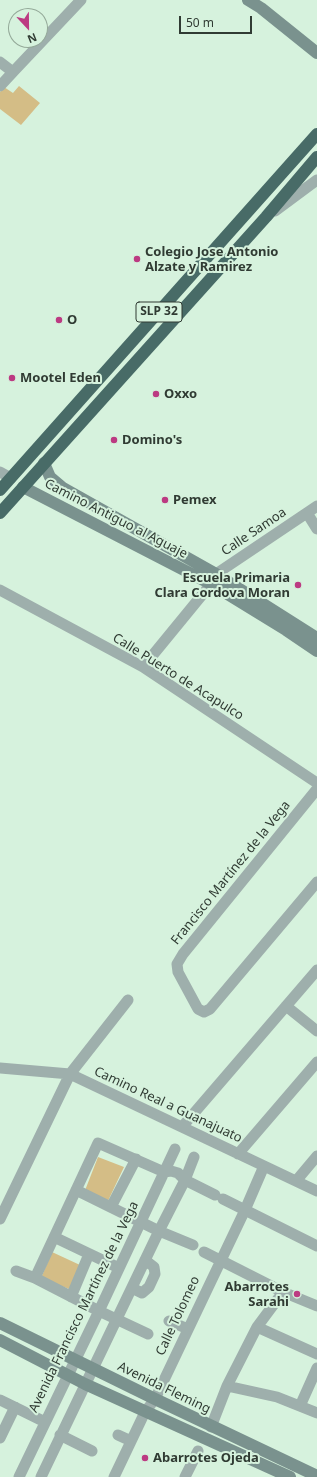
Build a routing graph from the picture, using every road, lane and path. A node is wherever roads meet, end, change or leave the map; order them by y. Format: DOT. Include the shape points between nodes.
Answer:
graph roads {
  1 [pos="81,0"];
  2 [pos="248,0"];
  3 [pos="317,53"];
  4 [pos="0,62"];
  5 [pos="13,72"];
  6 [pos="0,86"];
  7 [pos="317,134"];
  8 [pos="317,157"];
  9 [pos="317,180"];
  10 [pos="266,217"];
  11 [pos="44,464"];
  12 [pos="0,472"];
  13 [pos="12,478"];
  14 [pos="23,487"];
  15 [pos="0,490"];
  16 [pos="317,506"];
  17 [pos="0,513"];
  18 [pos="307,513"];
  19 [pos="317,529"];
  20 [pos="214,579"];
  21 [pos="0,590"];
  22 [pos="317,638"];
  23 [pos="317,652"];
  24 [pos="143,668"];
  25 [pos="317,782"];
  26 [pos="317,789"];
  27 [pos="317,882"];
  28 [pos="317,970"];
  29 [pos="128,1000"];
  30 [pos="286,1006"];
  31 [pos="317,1031"];
  32 [pos="317,1062"];
  33 [pos="0,1070"];
  34 [pos="70,1074"];
  35 [pos="182,1127"];
  36 [pos="175,1149"];
  37 [pos="238,1154"];
  38 [pos="317,1156"];
  39 [pos="194,1157"];
  40 [pos="136,1159"];
  41 [pos="264,1166"];
  42 [pos="164,1172"];
  43 [pos="185,1180"];
  44 [pos="296,1181"];
  45 [pos="76,1190"];
  46 [pos="317,1191"];
  47 [pos="111,1207"];
  48 [pos="245,1210"];
  49 [pos="0,1219"];
  50 [pos="141,1222"];
  51 [pos="159,1231"];
  52 [pos="54,1237"];
  53 [pos="193,1245"];
  54 [pos="317,1246"];
  55 [pos="204,1252"];
  56 [pos="89,1254"];
  57 [pos="145,1260"];
  58 [pos="220,1260"];
  59 [pos="119,1268"];
  60 [pos="16,1271"];
  61 [pos="35,1278"];
  62 [pos="132,1288"];
  63 [pos="283,1292"];
  64 [pos="71,1297"];
  65 [pos="317,1306"];
  66 [pos="99,1311"];
  67 [pos="117,1319"];
  68 [pos="169,1321"];
  69 [pos="0,1323"];
  70 [pos="256,1327"];
  71 [pos="188,1329"];
  72 [pos="148,1334"];
  73 [pos="0,1340"];
  74 [pos="317,1354"];
  75 [pos="76,1360"];
  76 [pos="94,1368"];
  77 [pos="317,1368"];
  78 [pos="68,1376"];
  79 [pos="85,1384"];
  80 [pos="227,1386"];
  81 [pos="154,1399"];
  82 [pos="0,1400"];
  83 [pos="300,1406"];
  84 [pos="15,1407"];
  85 [pos="145,1412"];
  86 [pos="317,1413"];
  87 [pos="45,1422"];
  88 [pos="211,1426"];
  89 [pos="60,1435"];
  90 [pos="118,1435"];
  91 [pos="0,1438"];
  92 [pos="131,1441"];
  93 [pos="92,1451"];
  94 [pos="198,1451"];
  95 [pos="317,1476"];
  96 [pos="19,1477"];
  97 [pos="40,1477"];
  98 [pos="114,1477"];
  99 [pos="185,1477"];
  100 [pos="290,1477"];
  1 -- 5 [label="street"];
  2 -- 3 [label="street"];
  4 -- 5 [label="street"];
  5 -- 6 [label="street"];
  7 -- 13 [label="highway, SLP 32"];
  8 -- 10 [label="highway, SLP 32"];
  9 -- 10 [label="street"];
  10 -- 11 [label="highway, SLP 32"];
  11 -- 14 [label="highway, SLP 32"];
  11 -- 20 [label="street, Camino Antiguo al Aguaje" via="50,477 63,488"];
  12 -- 13 [label="street"];
  13 -- 15 [label="highway, SLP 32"];
  14 -- 17 [label="highway, SLP 32"];
  14 -- 20 [label="street, Camino Antiguo al Aguaje"];
  16 -- 18 [label="street, Calle Samoa"];
  18 -- 19 [label="street"];
  18 -- 20 [label="street, Calle Samoa"];
  20 -- 22 [label="street, Camino Antiguo al Aguaje"];
  20 -- 23 [label="street, Camino Antiguo al Aguaje"];
  20 -- 24 [label="street, Calle Samoa"];
  21 -- 24 [label="street, Calle Puerto de Acapulco"];
  24 -- 25 [label="street, Calle Puerto de Acapulco"];
  26 -- 27 [label="street, Francisco Martínez de la Vega" via="177,964 178,972 198,1009 204,1012 210,1009"];
  28 -- 30 [label="street"];
  29 -- 34 [label="street"];
  30 -- 31 [label="street"];
  30 -- 35 [label="street"];
  32 -- 37 [label="street"];
  33 -- 34 [label="street, Camino Real a Guanajuato"];
  34 -- 35 [label="street, Camino Real a Guanajuato"];
  34 -- 49 [label="street"];
  35 -- 37 [label="street, Camino Real a Guanajuato"];
  36 -- 42 [label="street, Avenida Francisco Martínez de la Vega"];
  37 -- 41 [label="street, Camino Real a Guanajuato"];
  38 -- 44 [label="street"];
  39 -- 43 [label="street"];
  40 -- 42 [label="street"];
  40 -- 45 [label="street" via="98,1143"];
  40 -- 47 [label="street"];
  41 -- 44 [label="street, Camino Real a Guanajuato"];
  41 -- 48 [label="street, Calle Tolomeo"];
  42 -- 43 [label="street" via="171,1170"];
  42 -- 50 [label="street, Avenida Francisco Martínez de la Vega"];
  43 -- 48 [label="street"];
  43 -- 51 [label="street"];
  44 -- 46 [label="street, Camino Real a Guanajuato"];
  45 -- 47 [label="street"];
  45 -- 52 [label="street"];
  47 -- 50 [label="street"];
  48 -- 54 [label="street"];
  48 -- 58 [label="street, Calle Tolomeo"];
  50 -- 51 [label="street"];
  50 -- 59 [label="street, Avenida Francisco Martínez de la Vega"];
  51 -- 53 [label="street"];
  51 -- 57 [label="street"];
  52 -- 56 [label="street"];
  52 -- 61 [label="street"];
  55 -- 58 [label="street"];
  56 -- 59 [label="street"];
  56 -- 64 [label="street"];
  57 -- 62 [label="street"];
  57 -- 62 [label="street" via="154,1267 149,1288 142,1293"];
  58 -- 63 [label="street"];
  58 -- 71 [label="street, Calle Tolomeo"];
  59 -- 66 [label="street, Avenida Francisco Martínez de la Vega"];
  60 -- 61 [label="street"];
  61 -- 64 [label="street"];
  62 -- 67 [label="street"];
  63 -- 65 [label="street"];
  63 -- 70 [label="street"];
  64 -- 66 [label="street"];
  66 -- 67 [label="street"];
  66 -- 75 [label="street, Avenida Francisco Martínez de la Vega"];
  67 -- 72 [label="street"];
  67 -- 76 [label="street"];
  68 -- 71 [label="street"];
  69 -- 75 [label="street, Avenida Fleming"];
  70 -- 74 [label="street"];
  70 -- 80 [label="street"];
  71 -- 81 [label="street, Calle Tolomeo"];
  73 -- 78 [label="street"];
  75 -- 76 [label="street, Avenida Fleming"];
  75 -- 78 [label="street, Avenida Francisco Martínez de la Vega"];
  76 -- 79 [label="street"];
  76 -- 81 [label="street, Avenida Fleming"];
  77 -- 83 [label="street"];
  78 -- 79 [label="street"];
  78 -- 87 [label="street, Avenida Francisco Martínez de la Vega"];
  79 -- 85 [label="street"];
  79 -- 89 [label="street"];
  80 -- 83 [label="street" via="277,1396"];
  80 -- 88 [label="street"];
  81 -- 85 [label="street, Calle Tolomeo"];
  81 -- 88 [label="street, Avenida Fleming"];
  82 -- 84 [label="street"];
  83 -- 86 [label="street"];
  84 -- 87 [label="street"];
  84 -- 91 [label="street"];
  85 -- 92 [label="street, Calle Tolomeo"];
  85 -- 100 [label="street"];
  87 -- 96 [label="street, Avenida Francisco Martínez de la Vega"];
  88 -- 95 [label="street, Avenida Fleming"];
  89 -- 93 [label="street"];
  89 -- 97 [label="street"];
  90 -- 92 [label="street"];
  92 -- 98 [label="street, Calle Tolomeo"];
  94 -- 99 [label="street"];
}
